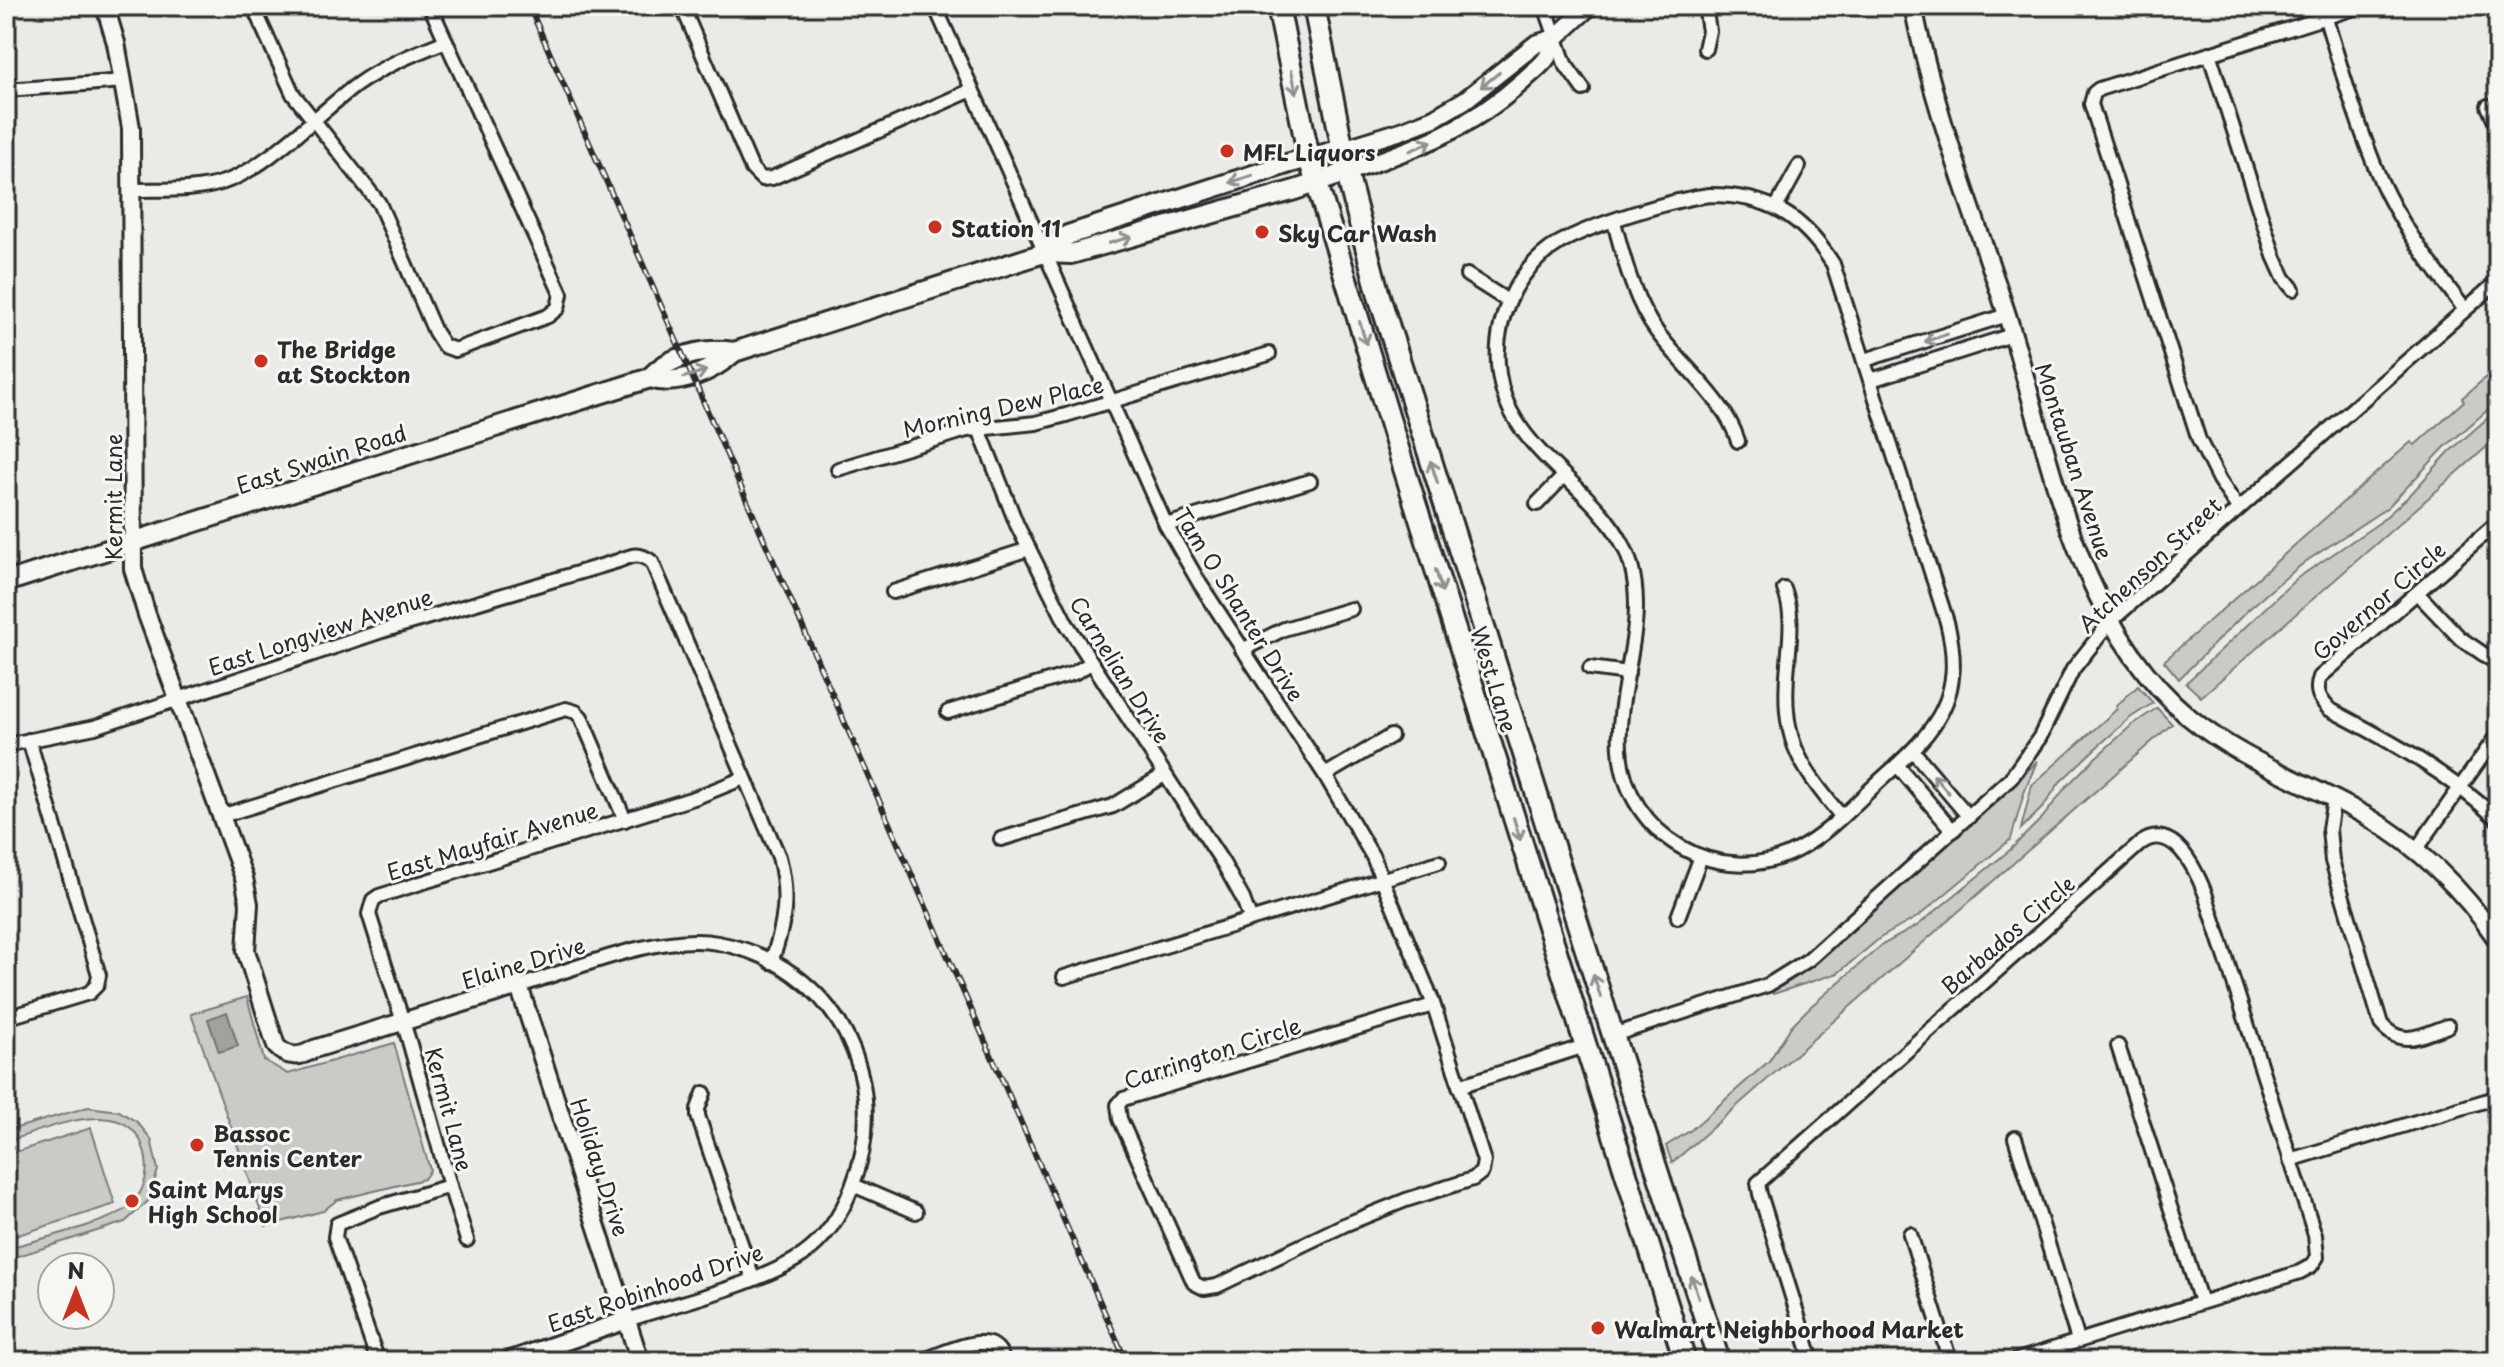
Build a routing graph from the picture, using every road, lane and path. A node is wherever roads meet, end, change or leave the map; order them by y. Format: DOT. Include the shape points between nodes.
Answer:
graph roads {
  1 [pos="105,6"];
  2 [pos="253,6"];
  3 [pos="430,6"];
  4 [pos="682,6"];
  5 [pos="935,6"];
  6 [pos="1278,6"];
  7 [pos="1314,6"];
  8 [pos="1545,6"];
  9 [pos="1590,6"];
  10 [pos="1705,6"];
  11 [pos="1913,6"];
  12 [pos="2361,6"];
  13 [pos="2324,11"];
  14 [pos="1555,38"];
  15 [pos="446,41"];
  16 [pos="1705,49"];
  17 [pos="2209,53"];
  18 [pos="124,81"];
  19 [pos="1583,89"];
  20 [pos="6,90"];
  21 [pos="972,90"];
  22 [pos="2488,106"];
  23 [pos="313,120"];
  24 [pos="2498,128"];
  25 [pos="1343,149"];
  26 [pos="1309,158"];
  27 [pos="1799,166"];
  28 [pos="1348,172"];
  29 [pos="1317,183"];
  30 [pos="132,190"];
  31 [pos="1777,206"];
  32 [pos="1614,222"];
  33 [pos="1044,253"];
  34 [pos="1467,275"];
  35 [pos="2498,281"];
  36 [pos="2293,289"];
  37 [pos="1508,301"];
  38 [pos="2465,310"];
  39 [pos="2007,315"];
  40 [pos="2012,335"];
  41 [pos="1269,354"];
  42 [pos="1865,360"];
  43 [pos="1871,380"];
  44 [pos="1109,402"];
  45 [pos="979,429"];
  46 [pos="1738,441"];
  47 [pos="838,469"];
  48 [pos="1564,476"];
  49 [pos="1310,481"];
  50 [pos="1537,504"];
  51 [pos="2238,508"];
  52 [pos="2498,522"];
  53 [pos="1166,525"];
  54 [pos="134,542"];
  55 [pos="1029,549"];
  56 [pos="7,578"];
  57 [pos="1784,589"];
  58 [pos="893,592"];
  59 [pos="2417,593"];
  60 [pos="1351,609"];
  61 [pos="2111,621"];
  62 [pos="1242,650"];
  63 [pos="1091,663"];
  64 [pos="2498,664"];
  65 [pos="1590,668"];
  66 [pos="1628,673"];
  67 [pos="178,698"];
  68 [pos="948,712"];
  69 [pos="2498,734"];
  70 [pos="1391,736"];
  71 [pos="29,740"];
  72 [pos="6,745"];
  73 [pos="1913,751"];
  74 [pos="1897,765"];
  75 [pos="1164,775"];
  76 [pos="1325,775"];
  77 [pos="744,778"];
  78 [pos="2461,788"];
  79 [pos="2334,799"];
  80 [pos="221,816"];
  81 [pos="1841,816"];
  82 [pos="1969,817"];
  83 [pos="625,820"];
  84 [pos="2498,820"];
  85 [pos="1953,831"];
  86 [pos="1001,839"];
  87 [pos="2416,850"];
  88 [pos="1700,859"];
  89 [pos="1439,862"];
  90 [pos="1383,880"];
  91 [pos="1678,917"];
  92 [pos="1250,918"];
  93 [pos="2498,941"];
  94 [pos="771,962"];
  95 [pos="1064,977"];
  96 [pos="519,986"];
  97 [pos="1433,1005"];
  98 [pos="6,1018"];
  99 [pos="403,1022"];
  100 [pos="2448,1026"];
  101 [pos="1613,1035"];
  102 [pos="1585,1046"];
  103 [pos="2118,1046"];
  104 [pos="290,1055"];
  105 [pos="1459,1086"];
  106 [pos="704,1093"];
  107 [pos="2498,1097"];
  108 [pos="2015,1138"];
  109 [pos="2290,1160"];
  110 [pos="1479,1177"];
  111 [pos="853,1185"];
  112 [pos="450,1186"];
  113 [pos="916,1212"];
  114 [pos="1910,1234"];
  115 [pos="467,1240"];
  116 [pos="753,1279"];
  117 [pos="2201,1302"];
  118 [pos="627,1320"];
  119 [pos="2078,1340"];
  120 [pos="378,1361"];
  121 [pos="508,1361"];
  122 [pos="640,1361"];
  123 [pos="921,1361"];
  124 [pos="1003,1361"];
  125 [pos="1685,1361"];
  126 [pos="1719,1361"];
  127 [pos="1812,1361"];
  128 [pos="1950,1361"];
  129 [pos="2014,1361"];
  1 -- 18 [label="street, Kermit Lane"];
  2 -- 23 [label="street" via="293,94"];
  3 -- 15 [label="street"];
  4 -- 21 [label="street" via="752,169 762,179"];
  5 -- 21 [label="street, Tam O Shanter Drive"];
  6 -- 26 [label="main road, West Lane, one-way"];
  7 -- 25 [label="main road, West Lane"];
  8 -- 14 [label="street"];
  9 -- 14 [label="street, East Swain Road"];
  10 -- 16 [label="street"];
  11 -- 39 [label="street, Montauban Avenue" via="1935,98"];
  12 -- 13 [label="street"];
  13 -- 17 [label="street"];
  13 -- 38 [label="street" via="2382,183 2428,261"];
  14 -- 19 [label="street"];
  14 -- 25 [label="street, East Swain Road, one-way" via="1536,44 1434,118"];
  28 -- 14 [label="street, East Swain Road, one-way" via="1411,150 1497,105 1551,56"];
  15 -- 23 [label="street" via="381,69"];
  15 -- 23 [label="street" via="559,287 561,302 548,316 471,346 444,346 379,203"];
  17 -- 36 [label="street" via="2274,256"];
  17 -- 51 [label="street" via="2099,89 2091,104 2199,440"];
  18 -- 20 [label="street"];
  18 -- 30 [label="street, Kermit Lane"];
  21 -- 33 [label="street, Tam O Shanter Drive"];
  22 -- 24 [label="street"];
  23 -- 30 [label="street" via="235,178 196,188"];
  25 -- 26 [label="main road, East Swain Road"];
  25 -- 28 [label="main road, West Lane"];
  26 -- 29 [label="main road, West Lane"];
  26 -- 33 [label="main road, East Swain Road, one-way" via="1068,235"];
  27 -- 31 [label="street"];
  28 -- 29 [label="main road, East Swain Road"];
  101 -- 28 [label="main road, West Lane, one-way" via="1388,324"];
  33 -- 29 [label="main road, East Swain Road, one-way" via="1071,254"];
  29 -- 102 [label="main road, West Lane, one-way"];
  30 -- 54 [label="street, Kermit Lane"];
  31 -- 32 [label="street" via="1710,195"];
  31 -- 42 [label="street" via="1811,234 1833,264"];
  32 -- 37 [label="street" via="1559,243 1543,255"];
  32 -- 46 [label="street" via="1643,309 1730,419"];
  33 -- 44 [label="street, Tam O Shanter Drive"];
  33 -- 54 [label="main road, East Swain Road" via="734,352 710,349 659,367 650,378"];
  34 -- 37 [label="street"];
  35 -- 38 [label="street, Atchenson Street"];
  37 -- 48 [label="street" via="1497,349 1502,390 1516,421"];
  38 -- 51 [label="street, Atchenson Street"];
  39 -- 40 [label="street, Montauban Avenue"];
  39 -- 42 [label="street, one-way"];
  40 -- 43 [label="street"];
  40 -- 61 [label="street, Montauban Avenue" via="2075,541"];
  41 -- 44 [label="street, Morning Dew Place"];
  42 -- 43 [label="street"];
  43 -- 73 [label="street" via="1952,652 1950,686 1940,715"];
  44 -- 45 [label="street, Morning Dew Place" via="1036,423"];
  44 -- 53 [label="street, Tam O Shanter Drive"];
  45 -- 47 [label="street, Morning Dew Place"];
  45 -- 55 [label="street, Carnelian Drive"];
  48 -- 50 [label="street"];
  48 -- 66 [label="street" via="1611,525 1630,561 1637,606"];
  49 -- 53 [label="street"];
  51 -- 61 [label="street, Atchenson Street"];
  52 -- 59 [label="street, Governor Circle"];
  53 -- 62 [label="street, Tam O Shanter Drive"];
  54 -- 56 [label="main road, East Swain Road"];
  54 -- 67 [label="street, Kermit Lane" via="133,569"];
  55 -- 58 [label="street"];
  55 -- 63 [label="street, Carnelian Drive"];
  57 -- 81 [label="street" via="1791,623 1785,687 1788,731 1804,769"];
  59 -- 64 [label="street" via="2460,638"];
  59 -- 78 [label="street, Governor Circle" via="2320,677 2316,688 2329,709 2414,755"];
  60 -- 62 [label="street" via="1284,629"];
  61 -- 79 [label="street, Montauban Avenue" via="2147,677 2189,717 2237,752"];
  61 -- 82 [label="street, Atchenson Street" via="2073,669 2030,755"];
  62 -- 76 [label="street, Tam O Shanter Drive"];
  63 -- 68 [label="street"];
  63 -- 75 [label="street, Carnelian Drive"];
  65 -- 66 [label="street"];
  66 -- 88 [label="street" via="1619,732 1628,786 1655,827"];
  67 -- 71 [label="street, East Longview Avenue" via="95,727"];
  67 -- 77 [label="street, East Longview Avenue" via="634,554 652,562"];
  67 -- 80 [label="street, Kermit Lane"];
  69 -- 78 [label="street"];
  70 -- 76 [label="street"];
  71 -- 72 [label="street, East Longview Avenue"];
  71 -- 98 [label="street" via="99,975 89,993"];
  73 -- 74 [label="street"];
  82 -- 73 [label="street, one-way"];
  74 -- 81 [label="street"];
  74 -- 85 [label="street"];
  75 -- 86 [label="street" via="1113,806"];
  75 -- 92 [label="street, Carnelian Drive" via="1223,863"];
  76 -- 90 [label="street, Tam O Shanter Drive"];
  77 -- 83 [label="street, East Mayfair Avenue"];
  77 -- 94 [label="street" via="779,857 785,884 784,922"];
  78 -- 84 [label="street, Governor Circle"];
  78 -- 87 [label="street"];
  79 -- 87 [label="street, Montauban Avenue"];
  79 -- 100 [label="street" via="2329,829 2332,861 2381,1024 2400,1038"];
  80 -- 83 [label="street" via="566,709 581,717"];
  80 -- 104 [label="street, Kermit Lane" via="247,891 248,962 276,1046"];
  81 -- 88 [label="street" via="1815,839 1776,859 1734,864"];
  82 -- 85 [label="street, Atchenson Street"];
  83 -- 99 [label="street, East Mayfair Avenue" via="373,900 369,914"];
  85 -- 101 [label="street, Atchenson Street" via="1781,980"];
  87 -- 93 [label="street, Montauban Avenue" via="2463,895"];
  88 -- 91 [label="street"];
  89 -- 90 [label="street"];
  90 -- 92 [label="street"];
  90 -- 97 [label="street, Tam O Shanter Drive"];
  92 -- 95 [label="street"];
  94 -- 96 [label="street, Elaine Drive" via="715,942 673,942"];
  94 -- 111 [label="street, East Robinhood Drive" via="817,993 854,1050 867,1119"];
  96 -- 99 [label="street, Elaine Drive"];
  96 -- 118 [label="street, Holiday Drive"];
  97 -- 105 [label="street, Tam O Shanter Drive"];
  97 -- 110 [label="street, Carrington Circle" via="1126,1097 1118,1112 1191,1279 1204,1288 1406,1200"];
  99 -- 104 [label="street, Elaine Drive"];
  99 -- 112 [label="street, Kermit Lane"];
  126 -- 101 [label="main road, West Lane, one-way"];
  102 -- 105 [label="street"];
  102 -- 125 [label="main road, West Lane"];
  103 -- 117 [label="street"];
  105 -- 110 [label="street, Tam O Shanter Drive" via="1484,1161"];
  106 -- 116 [label="street" via="698,1116"];
  107 -- 109 [label="street"];
  108 -- 119 [label="street"];
  109 -- 117 [label="street, Barbados Circle" via="2317,1257 2300,1272"];
  109 -- 127 [label="street, Barbados Circle" via="2199,876 2171,840 2149,838 1758,1183"];
  111 -- 113 [label="street"];
  111 -- 116 [label="street, East Robinhood Drive" via="834,1223 816,1243"];
  112 -- 115 [label="street"];
  112 -- 120 [label="street, Kermit Lane" via="337,1224 335,1237"];
  114 -- 128 [label="street"];
  116 -- 118 [label="street, East Robinhood Drive"];
  117 -- 119 [label="street, Barbados Circle"];
  118 -- 121 [label="street, East Robinhood Drive"];
  118 -- 122 [label="street, Holiday Drive"];
  119 -- 129 [label="street, Barbados Circle"];
  123 -- 124 [label="street" via="978,1341 992,1344"];
}
